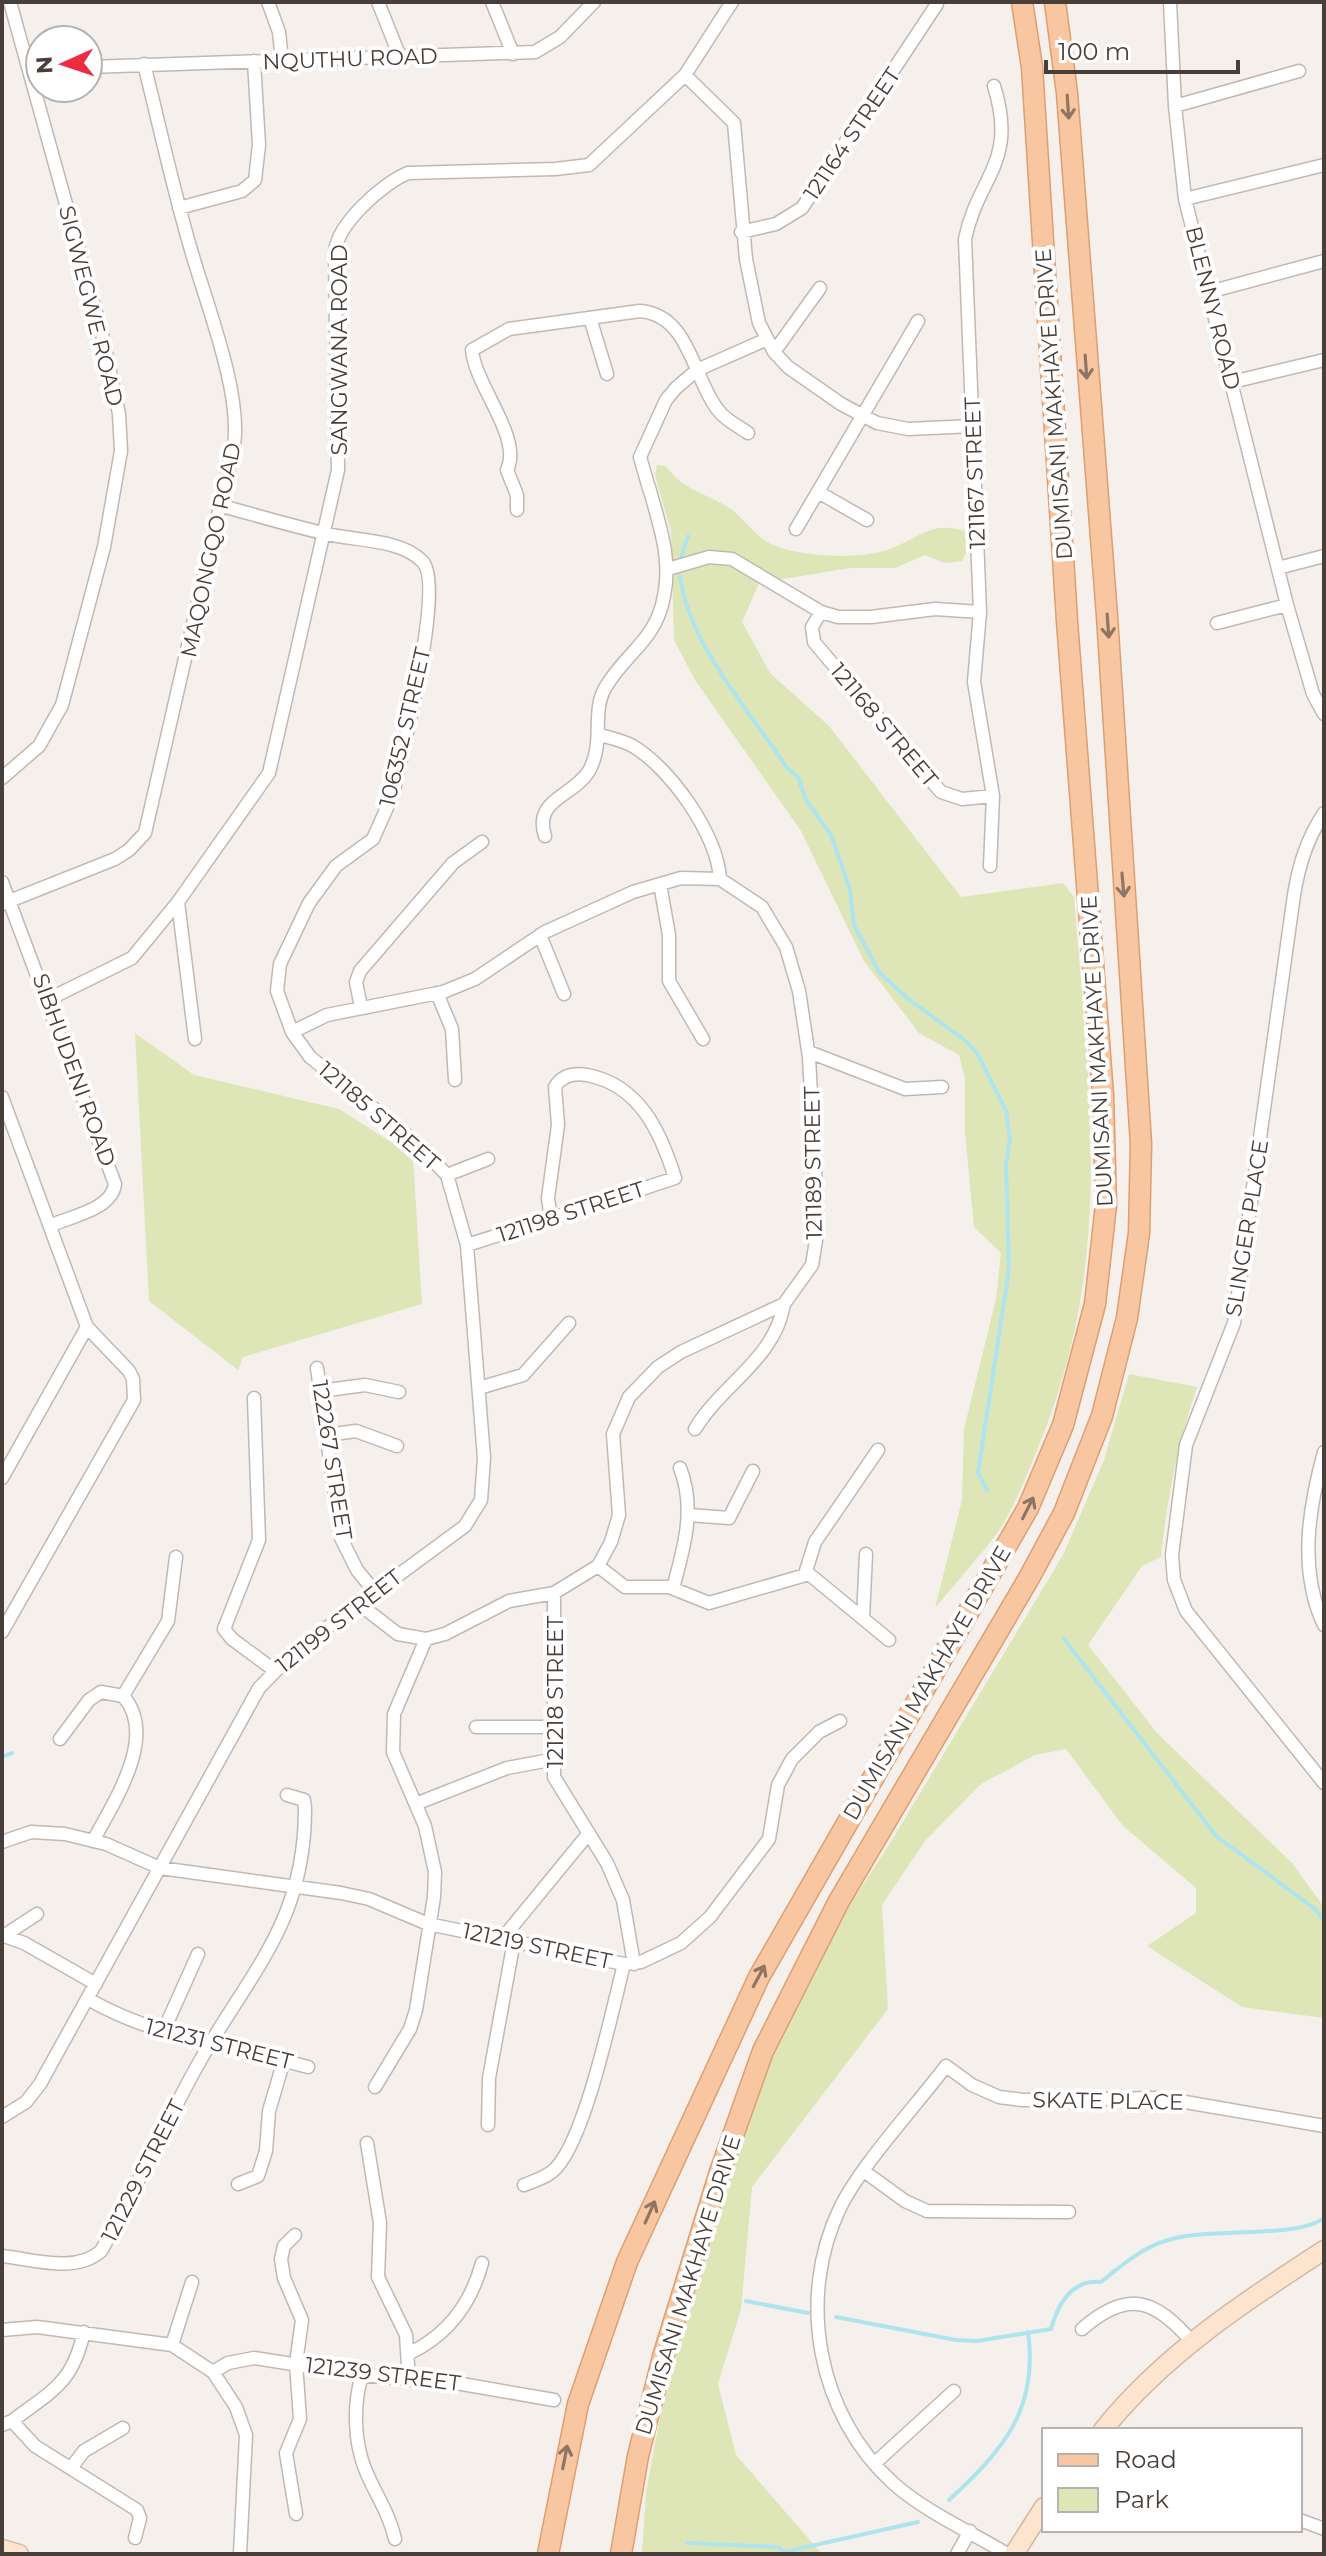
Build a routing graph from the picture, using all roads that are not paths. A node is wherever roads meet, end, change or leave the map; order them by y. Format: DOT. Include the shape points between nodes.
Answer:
graph roads {
  1 [pos="10,2"];
  2 [pos="268,2"];
  3 [pos="378,2"];
  4 [pos="492,2"];
  5 [pos="594,2"];
  6 [pos="732,2"];
  7 [pos="1022,2"];
  8 [pos="1055,2"];
  9 [pos="1174,3"];
  10 [pos="937,4"];
  11 [pos="24,42"];
  12 [pos="513,54"];
  13 [pos="400,57"];
  14 [pos="282,60"];
  15 [pos="254,61"];
  16 [pos="144,64"];
  17 [pos="104,66"];
  18 [pos="1299,71"];
  19 [pos="685,75"];
  20 [pos="994,86"];
  21 [pos="43,104"];
  22 [pos="1175,106"];
  23 [pos="1324,165"];
  24 [pos="1185,199"];
  25 [pos="179,208"];
  26 [pos="741,232"];
  27 [pos="1324,261"];
  28 [pos="820,288"];
  29 [pos="1209,292"];
  30 [pos="590,318"];
  31 [pos="918,321"];
  32 [pos="765,340"];
  33 [pos="774,352"];
  34 [pos="1324,360"];
  35 [pos="697,370"];
  36 [pos="607,374"];
  37 [pos="1232,382"];
  38 [pos="862,416"];
  39 [pos="973,426"];
  40 [pos="748,433"];
  41 [pos="649,487"];
  42 [pos="818,492"];
  43 [pos="222,506"];
  44 [pos="654,507"];
  45 [pos="517,510"];
  46 [pos="867,520"];
  47 [pos="796,529"];
  48 [pos="326,534"];
  49 [pos="1324,556"];
  50 [pos="1278,568"];
  51 [pos="668,569"];
  52 [pos="1287,605"];
  53 [pos="821,612"];
  54 [pos="980,612"];
  55 [pos="1217,623"];
  56 [pos="1324,714"];
  57 [pos="600,735"];
  58 [pos="2,778"];
  59 [pos="993,796"];
  60 [pos="1324,813"];
  61 [pos="545,836"];
  62 [pos="482,842"];
  63 [pos="990,866"];
  64 [pos="720,879"];
  65 [pos="2,882"];
  66 [pos="660,884"];
  67 [pos="178,902"];
  68 [pos="6,903"];
  69 [pos="540,935"];
  70 [pos="437,993"];
  71 [pos="564,994"];
  72 [pos="49,999"];
  73 [pos="361,1007"];
  74 [pos="292,1032"];
  75 [pos="195,1039"];
  76 [pos="703,1039"];
  77 [pos="809,1052"];
  78 [pos="310,1057"];
  79 [pos="455,1080"];
  80 [pos="942,1087"];
  81 [pos="2,1097"];
  82 [pos="488,1159"];
  83 [pos="447,1175"];
  84 [pos="551,1219"];
  85 [pos="52,1225"];
  86 [pos="467,1245"];
  87 [pos="784,1304"];
  88 [pos="569,1323"];
  89 [pos="87,1327"];
  90 [pos="317,1368"];
  91 [pos="479,1388"];
  92 [pos="320,1391"];
  93 [pos="399,1392"];
  94 [pos="254,1398"];
  95 [pos="695,1429"];
  96 [pos="327,1435"];
  97 [pos="397,1446"];
  98 [pos="878,1450"];
  99 [pos="1324,1452"];
  100 [pos="4,1468"];
  101 [pos="680,1468"];
  102 [pos="753,1471"];
  103 [pos="689,1515"];
  104 [pos="866,1554"];
  105 [pos="176,1557"];
  106 [pos="598,1566"];
  107 [pos="805,1574"];
  108 [pos="673,1588"];
  109 [pos="375,1592"];
  110 [pos="554,1593"];
  111 [pos="359,1604"];
  112 [pos="863,1618"];
  113 [pos="1324,1625"];
  114 [pos="2,1632"];
  115 [pos="426,1639"];
  116 [pos="889,1640"];
  117 [pos="274,1670"];
  118 [pos="123,1696"];
  119 [pos="840,1721"];
  120 [pos="476,1727"];
  121 [pos="557,1727"];
  122 [pos="60,1739"];
  123 [pos="555,1759"];
  124 [pos="1324,1783"];
  125 [pos="287,1795"];
  126 [pos="418,1803"];
  127 [pos="589,1833"];
  128 [pos="93,1841"];
  129 [pos="2,1842"];
  130 [pos="160,1868"];
  131 [pos="297,1886"];
  132 [pos="37,1914"];
  133 [pos="428,1924"];
  134 [pos="3,1936"];
  135 [pos="508,1940"];
  136 [pos="198,1954"];
  137 [pos="629,1964"];
  138 [pos="96,1984"];
  139 [pos="88,1999"];
  140 [pos="163,2032"];
  141 [pos="211,2044"];
  142 [pos="284,2060"];
  143 [pos="308,2067"];
  144 [pos="375,2087"];
  145 [pos="2,2117"];
  146 [pos="488,2125"];
  147 [pos="1324,2126"];
  148 [pos="367,2143"];
  149 [pos="865,2172"];
  150 [pos="238,2184"];
  151 [pos="524,2185"];
  152 [pos="1069,2212"];
  153 [pos="295,2235"];
  154 [pos="1324,2250"];
  155 [pos="2,2256"];
  156 [pos="482,2263"];
  157 [pos="192,2282"];
  158 [pos="1082,2329"];
  159 [pos="2,2330"];
  160 [pos="84,2332"];
  161 [pos="1192,2342"];
  162 [pos="172,2345"];
  163 [pos="410,2353"];
  164 [pos="296,2363"];
  165 [pos="213,2372"];
  166 [pos="362,2375"];
  167 [pos="409,2380"];
  168 [pos="954,2391"];
  169 [pos="554,2400"];
  170 [pos="7,2423"];
  171 [pos="123,2428"];
  172 [pos="1105,2428"];
  173 [pos="875,2463"];
  174 [pos="71,2468"];
  175 [pos="1042,2510"];
  176 [pos="296,2514"];
  177 [pos="1302,2521"];
  178 [pos="1324,2529"];
  179 [pos="970,2531"];
  180 [pos="135,2538"];
  181 [pos="395,2539"];
  182 [pos="2,2549"];
  183 [pos="19,2554"];
  184 [pos="240,2554"];
  185 [pos="548,2554"];
  186 [pos="621,2554"];
  187 [pos="957,2554"];
  188 [pos="1007,2554"];
  189 [pos="1014,2554"];
  1 -- 11 [label="street, SIGWEGWE ROAD"];
  2 -- 14 [label="street"];
  3 -- 13 [label="street"];
  4 -- 12 [label="street"];
  5 -- 12 [label="street, NQUTHU ROAD" via="560,37 535,52"];
  6 -- 19 [label="street, SANGWANA ROAD"];
  185 -- 7 [label="main road, DUMISANI MAKHAYE DRIVE, one-way" via="578,2404 627,2262 759,1977 1028,1508 1074,1393 1095,1304 1106,1205 1103,1095 1035,111"];
  8 -- 186 [label="main road, DUMISANI MAKHAYE DRIVE, one-way" via="1067,93 1107,616 1141,1144 1132,1289 1113,1383 1064,1513 839,1901 763,2051 663,2357"];
  9 -- 22 [label="street, BLENNY ROAD"];
  10 -- 26 [label="street, 121164 STREET" via="802,208 776,224"];
  12 -- 13 [label="street, NQUTHU ROAD"];
  13 -- 14 [label="street, NQUTHU ROAD"];
  14 -- 15 [label="street, NQUTHU ROAD"];
  15 -- 16 [label="street, NQUTHU ROAD"];
  15 -- 25 [label="street" via="259,172 255,180 242,191"];
  16 -- 17 [label="street, NQUTHU ROAD"];
  16 -- 25 [label="street, MAQONGQO ROAD"];
  18 -- 22 [label="street"];
  19 -- 26 [label="street" via="734,123"];
  19 -- 48 [label="street, SANGWANA ROAD" via="589,165 408,173 394,179 345,225 335,252 340,456"];
  20 -- 39 [label="street, 121167 STREET" via="1002,134 999,159 965,239"];
  21 -- 58 [label="street, SIGWEGWE ROAD" via="112,376 121,451 104,547 62,705 39,746"];
  22 -- 24 [label="street, BLENNY ROAD"];
  23 -- 24 [label="street"];
  24 -- 29 [label="street, BLENNY ROAD"];
  25 -- 43 [label="street, MAQONGQO ROAD" via="235,412"];
  26 -- 32 [label="street"];
  27 -- 29 [label="street"];
  28 -- 33 [label="street"];
  29 -- 37 [label="street, BLENNY ROAD"];
  30 -- 35 [label="street" via="656,313 691,352"];
  30 -- 36 [label="street"];
  30 -- 45 [label="street" via="509,329 475,346 478,380 506,432 511,461 507,470"];
  31 -- 38 [label="street"];
  32 -- 33 [label="street"];
  32 -- 35 [label="street"];
  33 -- 38 [label="street" via="797,374"];
  34 -- 37 [label="street"];
  35 -- 40 [label="street" via="717,410"];
  35 -- 44 [label="street" via="666,400 640,457"];
  37 -- 50 [label="street, BLENNY ROAD"];
  38 -- 39 [label="street" via="908,429"];
  38 -- 42 [label="street"];
  39 -- 54 [label="street, 121167 STREET"];
  41 -- 44 [label="street"];
  42 -- 46 [label="street"];
  42 -- 47 [label="street"];
  43 -- 48 [label="street, 106352 STREET"];
  43 -- 68 [label="street, MAQONGQO ROAD" via="145,833 115,859"];
  44 -- 51 [label="street"];
  48 -- 67 [label="street, SANGWANA ROAD" via="269,773"];
  48 -- 74 [label="street, 106352 STREET" via="411,553 427,567 430,584 425,639 385,818 373,839 322,883 280,964 277,991"];
  49 -- 50 [label="street"];
  50 -- 52 [label="street, BLENNY ROAD"];
  51 -- 53 [label="street" via="709,557 732,559"];
  51 -- 57 [label="street" via="652,633 600,699"];
  52 -- 55 [label="street"];
  52 -- 56 [label="street, BLENNY ROAD"];
  53 -- 54 [label="street" via="853,618 935,609"];
  53 -- 59 [label="street, 121168 STREET" via="812,627 814,642 941,792 962,799"];
  54 -- 59 [label="street, 121167 STREET" via="975,698"];
  57 -- 61 [label="street" via="586,775 544,812"];
  57 -- 64 [label="street" via="633,746 683,796 712,841"];
  59 -- 63 [label="street, 121167 STREET"];
  60 -- 124 [label="street, SLINGER PLACE" via="1299,864 1234,1323 1186,1445 1172,1555 1174,1580 1186,1611"];
  62 -- 73 [label="street" via="453,863 360,971 356,982"];
  64 -- 66 [label="street" via="681,878"];
  64 -- 77 [label="street, 121189 STREET" via="762,907 779,934 799,991"];
  65 -- 68 [label="street, SIBHUDENI ROAD"];
  66 -- 69 [label="street"];
  66 -- 76 [label="street" via="669,935 669,981"];
  67 -- 72 [label="street, SANGWANA ROAD" via="132,958"];
  67 -- 75 [label="street"];
  68 -- 72 [label="street, SIBHUDENI ROAD"];
  69 -- 70 [label="street" via="475,979"];
  69 -- 71 [label="street"];
  70 -- 73 [label="street"];
  70 -- 79 [label="street" via="454,1036"];
  72 -- 85 [label="street, SIBHUDENI ROAD" via="115,1184 104,1203"];
  73 -- 74 [label="street" via="327,1015"];
  74 -- 78 [label="street, 106352 STREET"];
  77 -- 80 [label="street" via="905,1089"];
  77 -- 87 [label="street, 121189 STREET" via="816,1247 812,1265"];
  78 -- 83 [label="street, 121185 STREET" via="413,1140"];
  81 -- 85 [label="street"];
  82 -- 83 [label="street"];
  83 -- 86 [label="street, 121199 STREET"];
  84 -- 84 [label="street, 121198 STREET" via="548,1198 558,1125 554,1090 563,1077 604,1080 631,1096 655,1126 675,1178"];
  84 -- 86 [label="street, 121198 STREET"];
  85 -- 89 [label="street"];
  86 -- 91 [label="street, 121199 STREET"];
  87 -- 95 [label="street" via="769,1345 716,1399"];
  87 -- 106 [label="street, 121189 STREET" via="681,1352 629,1397 613,1434 619,1515"];
  88 -- 91 [label="street" via="523,1375"];
  89 -- 100 [label="street"];
  89 -- 114 [label="street" via="129,1371 134,1400"];
  90 -- 92 [label="street, 122267 STREET"];
  91 -- 109 [label="street, 121199 STREET" via="484,1487 474,1514"];
  92 -- 93 [label="street" via="365,1385"];
  92 -- 96 [label="street, 122267 STREET"];
  94 -- 117 [label="street" via="259,1540 224,1629"];
  96 -- 97 [label="street" via="356,1431"];
  96 -- 109 [label="street, 122267 STREET" via="341,1538"];
  98 -- 107 [label="street" via="815,1542"];
  99 -- 113 [label="street" via="1310,1513 1308,1555"];
  101 -- 103 [label="street"];
  102 -- 103 [label="street" via="729,1518"];
  103 -- 108 [label="street"];
  104 -- 112 [label="street"];
  105 -- 118 [label="street" via="168,1621"];
  106 -- 108 [label="street" via="625,1587"];
  106 -- 110 [label="street"];
  107 -- 108 [label="street" via="714,1602 695,1600"];
  107 -- 112 [label="street"];
  109 -- 111 [label="street, 121199 STREET"];
  110 -- 115 [label="street" via="509,1601"];
  110 -- 121 [label="street, 121218 STREET"];
  111 -- 115 [label="street" via="386,1628"];
  111 -- 117 [label="street, 121199 STREET"];
  112 -- 116 [label="street"];
  115 -- 126 [label="street" via="392,1725 396,1763"];
  117 -- 130 [label="street, 121199 STREET" via="243,1713"];
  118 -- 122 [label="street" via="96,1694"];
  118 -- 128 [label="street" via="135,1714 136,1740"];
  119 -- 137 [label="street, 121219 STREET" via="814,1735 792,1759 778,1785 769,1839 710,1917 681,1943"];
  120 -- 121 [label="street"];
  121 -- 123 [label="street, 121218 STREET"];
  123 -- 126 [label="street" via="507,1768"];
  123 -- 127 [label="street, 121218 STREET" via="554,1777"];
  125 -- 131 [label="street, 121229 STREET" via="304,1800 305,1809"];
  126 -- 133 [label="street" via="435,1872"];
  127 -- 135 [label="street"];
  127 -- 137 [label="street, 121218 STREET" via="623,1900"];
  128 -- 129 [label="street, 121219 STREET" via="31,1832"];
  128 -- 130 [label="street, 121219 STREET"];
  130 -- 131 [label="street, 121219 STREET"];
  130 -- 138 [label="street, 121199 STREET"];
  131 -- 133 [label="street, 121219 STREET" via="369,1899"];
  131 -- 141 [label="street, 121229 STREET" via="274,1942"];
  132 -- 134 [label="street"];
  133 -- 135 [label="street, 121219 STREET"];
  133 -- 144 [label="street" via="413,2020"];
  134 -- 138 [label="street"];
  135 -- 137 [label="street, 121219 STREET"];
  135 -- 146 [label="street" via="489,2078"];
  136 -- 140 [label="street"];
  137 -- 151 [label="street" via="588,2097 562,2160 552,2172"];
  138 -- 139 [label="street, 121199 STREET"];
  139 -- 140 [label="street, 121231 STREET"];
  139 -- 145 [label="street, 121199 STREET" via="33,2094"];
  140 -- 141 [label="street, 121231 STREET"];
  141 -- 142 [label="street, 121231 STREET"];
  141 -- 155 [label="street, 121229 STREET" via="101,2251 89,2259 58,2263"];
  142 -- 143 [label="street, 121231 STREET"];
  142 -- 150 [label="street" via="269,2111 264,2163 258,2176"];
  147 -- 149 [label="street, SKATE PLACE" via="1162,2098 999,2097 946,2066"];
  148 -- 163 [label="street" via="380,2223 378,2277 404,2328"];
  149 -- 152 [label="street" via="927,2211"];
  149 -- 173 [label="street" via="840,2207 822,2255 817,2322 836,2403"];
  153 -- 164 [label="street" via="281,2259 302,2320"];
  154 -- 161 [label="street"];
  156 -- 163 [label="street" via="474,2287 447,2329"];
  157 -- 162 [label="street"];
  158 -- 161 [label="street" via="1108,2308 1141,2304 1163,2311"];
  159 -- 160 [label="street"];
  160 -- 162 [label="street"];
  160 -- 170 [label="street" via="65,2380"];
  161 -- 172 [label="street"];
  162 -- 165 [label="street"];
  163 -- 167 [label="street"];
  164 -- 165 [label="street, 121239 STREET" via="246,2358"];
  164 -- 166 [label="street, 121239 STREET"];
  164 -- 176 [label="street" via="300,2415 285,2461"];
  165 -- 184 [label="street" via="236,2407 246,2435"];
  166 -- 167 [label="street, 121239 STREET"];
  166 -- 181 [label="street" via="356,2412 363,2462 386,2506"];
  167 -- 169 [label="street, 121239 STREET"];
  168 -- 173 [label="street"];
  170 -- 174 [label="street"];
  171 -- 174 [label="street" via="84,2451"];
  173 -- 179 [label="street" via="911,2497"];
  174 -- 180 [label="street" via="137,2510"];
  175 -- 189 [label="street"];
  177 -- 178 [label="street"];
  179 -- 187 [label="street"];
  179 -- 188 [label="street"];
  182 -- 183 [label="street"];
}
